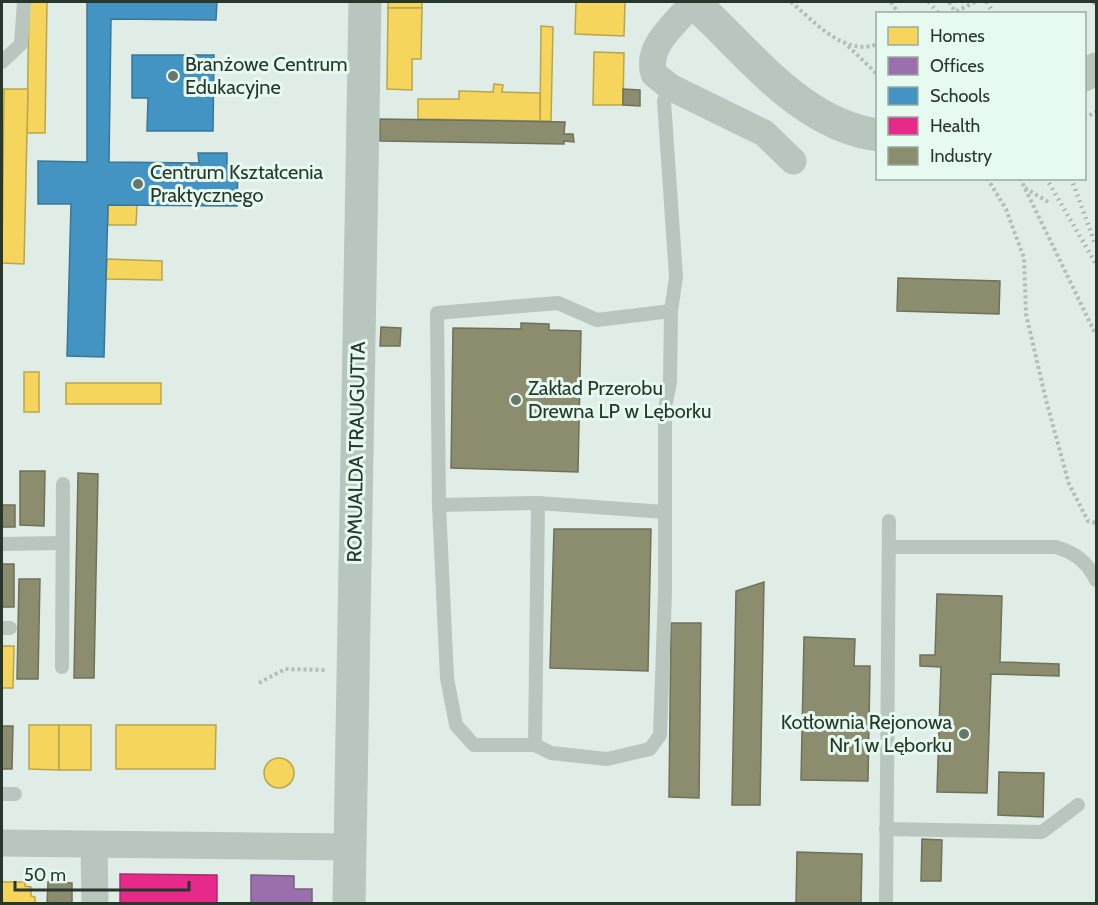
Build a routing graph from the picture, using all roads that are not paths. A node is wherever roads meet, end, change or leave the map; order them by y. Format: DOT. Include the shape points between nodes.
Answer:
graph roads {
  1 [pos="24,2"];
  2 [pos="364,2"];
  3 [pos="693,2"];
  4 [pos="2,62"];
  5 [pos="670,87"];
  6 [pos="876,134"];
  7 [pos="793,161"];
  8 [pos="671,311"];
  9 [pos="63,484"];
  10 [pos="538,503"];
  11 [pos="439,505"];
  12 [pos="665,512"];
  13 [pos="889,521"];
  14 [pos="62,543"];
  15 [pos="2,544"];
  16 [pos="890,547"];
  17 [pos="1096,580"];
  18 [pos="62,667"];
  19 [pos="535,745"];
  20 [pos="1078,805"];
  21 [pos="886,829"];
  22 [pos="2,843"];
  23 [pos="94,845"];
  24 [pos="350,847"];
  25 [pos="95,903"];
  26 [pos="349,903"];
  27 [pos="886,903"];
  1 -- 4 [label="lane" via="21,44"];
  2 -- 24 [label="street, ROMUALDA TRAUGUTTA"];
  3 -- 5 [label="street" via="653,53 654,74"];
  3 -- 6 [label="street" via="800,101 836,123"];
  5 -- 7 [label="street" via="764,133"];
  5 -- 8 [label="lane" via="664,101 676,277"];
  8 -- 11 [label="lane" via="597,320 558,303 437,313"];
  8 -- 12 [label="lane" via="670,382 665,408"];
  9 -- 14 [label="lane"];
  10 -- 11 [label="lane"];
  10 -- 12 [label="lane"];
  10 -- 19 [label="lane"];
  11 -- 19 [label="lane" via="447,678 456,725 474,745"];
  12 -- 19 [label="lane" via="660,735 650,749 607,759 551,753"];
  13 -- 16 [label="lane"];
  14 -- 15 [label="lane"];
  14 -- 18 [label="lane"];
  16 -- 17 [label="lane" via="1056,547 1082,560"];
  16 -- 21 [label="lane"];
  20 -- 21 [label="lane" via="1042,832"];
  21 -- 27 [label="lane"];
  22 -- 23 [label="street"];
  23 -- 24 [label="street"];
  23 -- 25 [label="street"];
  24 -- 26 [label="street, ROMUALDA TRAUGUTTA"];
}
